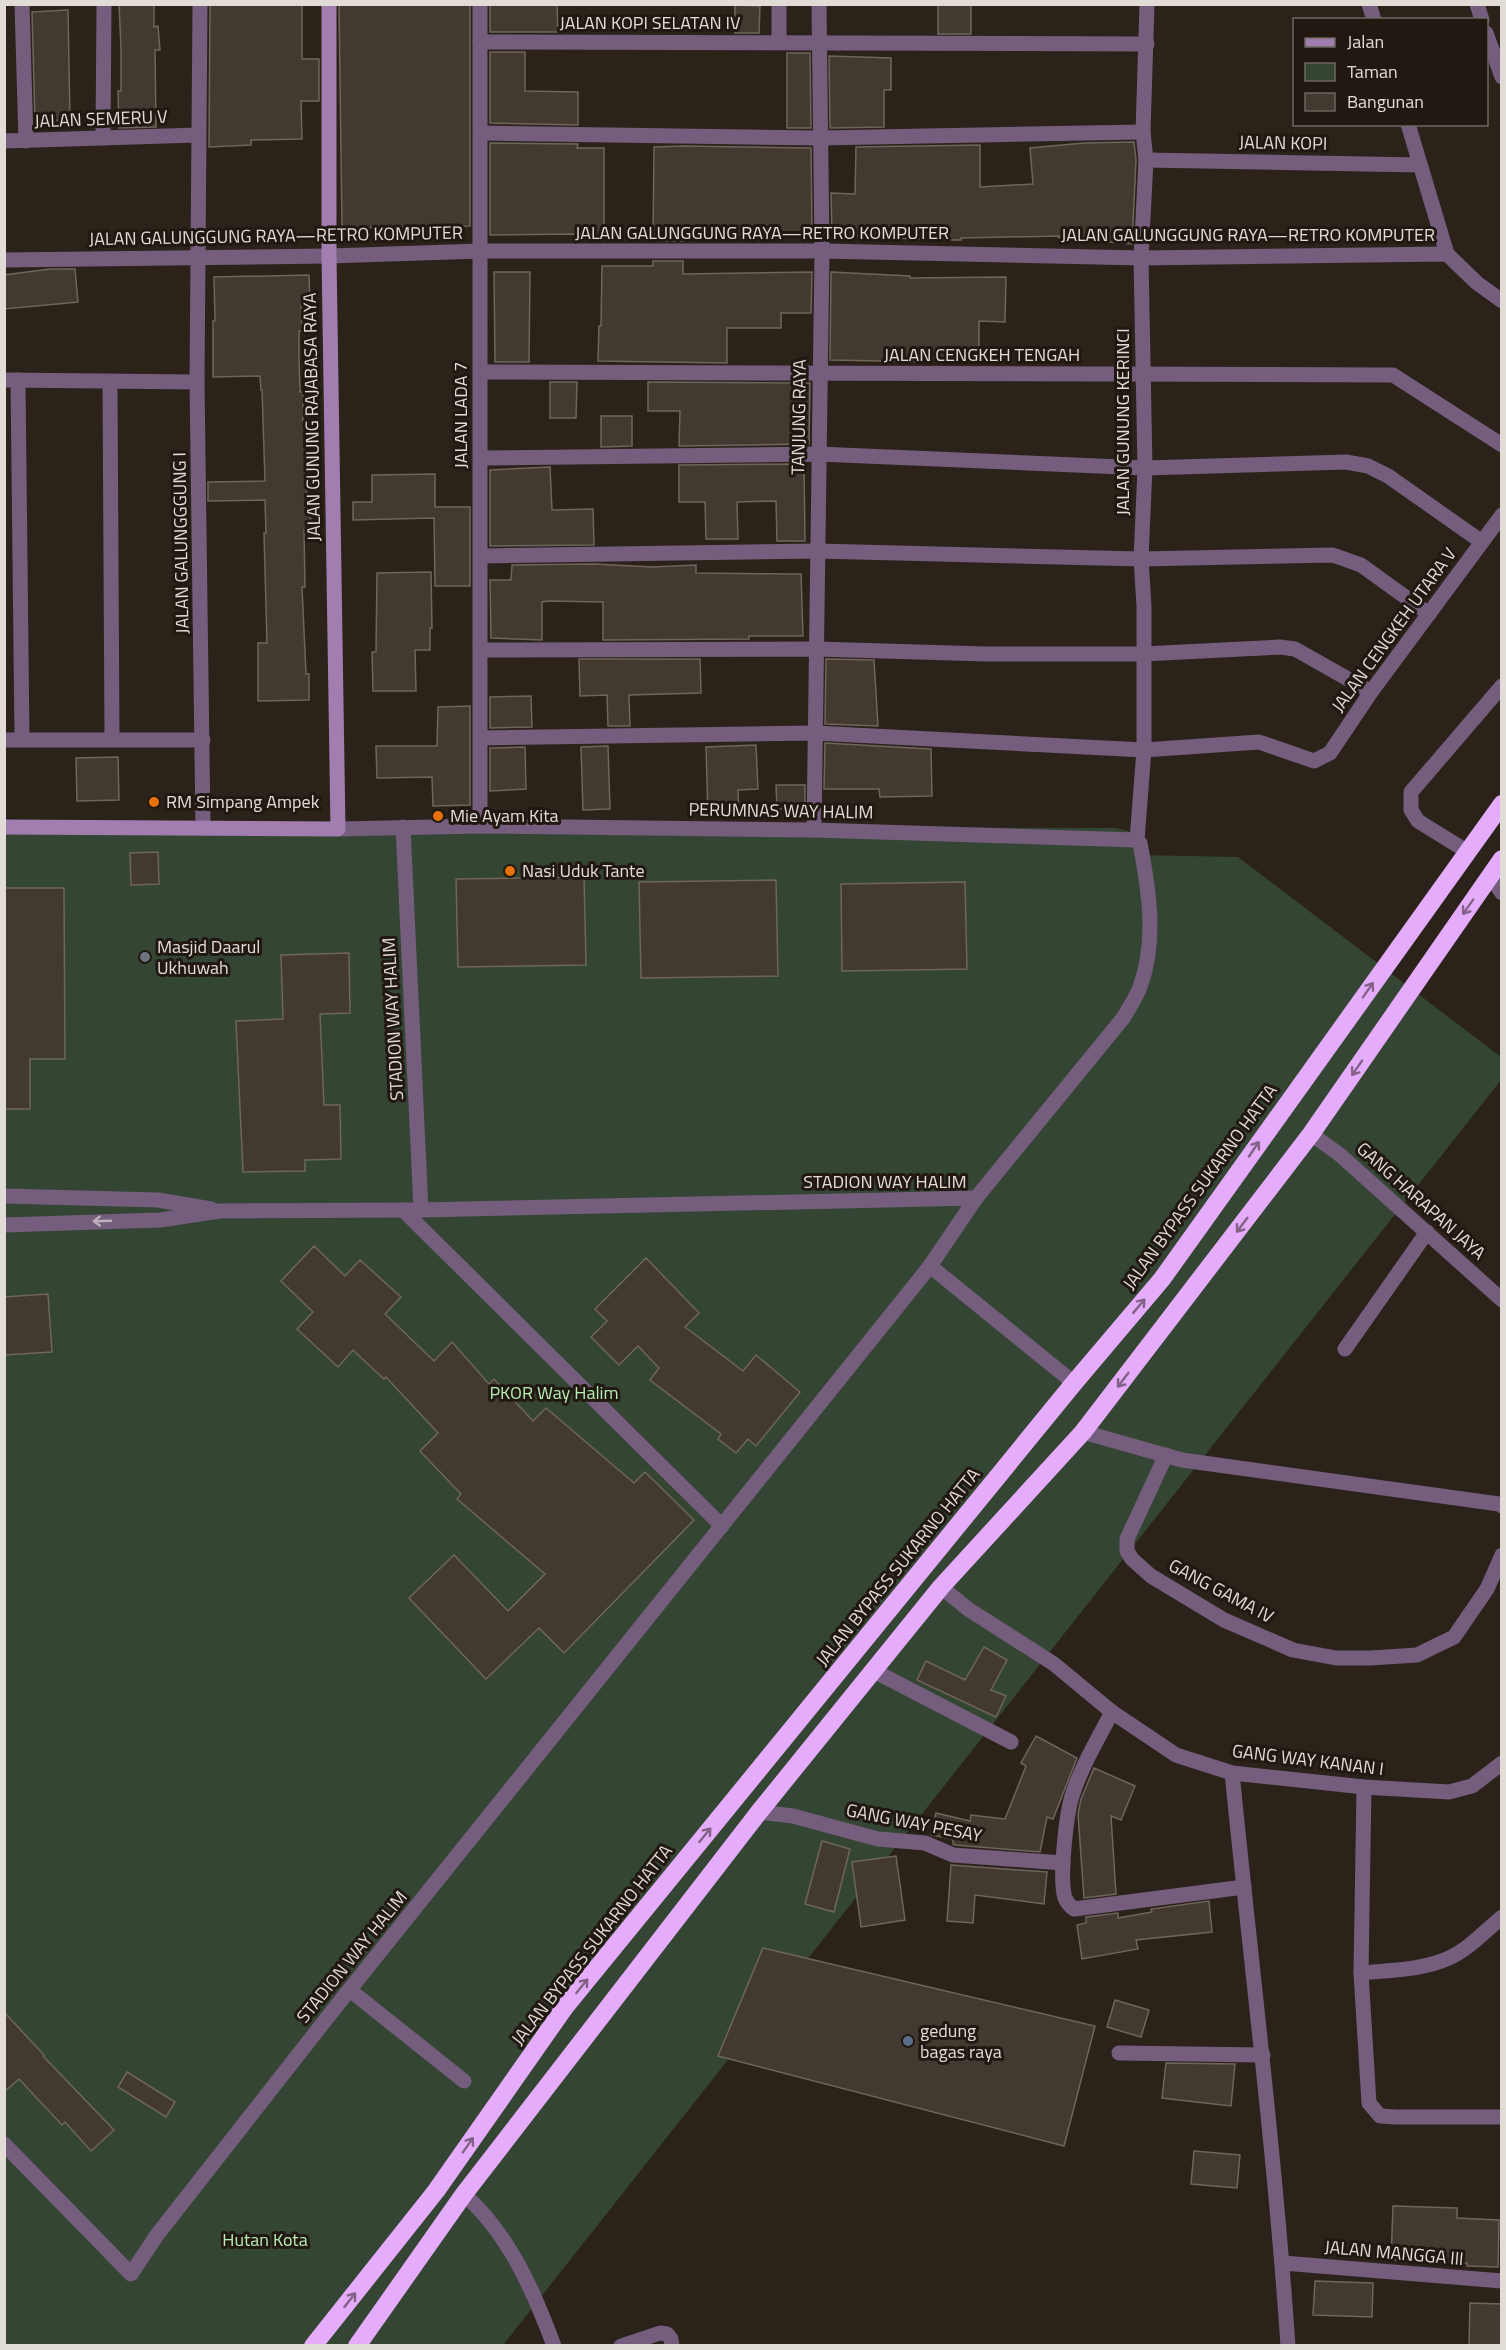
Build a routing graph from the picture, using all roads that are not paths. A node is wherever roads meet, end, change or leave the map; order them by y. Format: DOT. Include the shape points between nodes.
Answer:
graph roads {
  1 [pos="22,4"];
  2 [pos="104,4"];
  3 [pos="200,4"];
  4 [pos="329,4"];
  5 [pos="480,4"];
  6 [pos="779,4"];
  7 [pos="819,4"];
  8 [pos="1148,4"];
  9 [pos="1488,38"];
  10 [pos="480,42"];
  11 [pos="779,42"];
  12 [pos="819,43"];
  13 [pos="1147,44"];
  14 [pos="1502,77"];
  15 [pos="1409,126"];
  16 [pos="1143,132"];
  17 [pos="481,133"];
  18 [pos="198,135"];
  19 [pos="104,138"];
  20 [pos="820,138"];
  21 [pos="4,141"];
  22 [pos="26,141"];
  23 [pos="1146,160"];
  24 [pos="1420,165"];
  25 [pos="481,251"];
  26 [pos="822,251"];
  27 [pos="1447,254"];
  28 [pos="329,256"];
  29 [pos="198,258"];
  30 [pos="1141,258"];
  31 [pos="4,260"];
  32 [pos="1502,301"];
  33 [pos="481,372"];
  34 [pos="820,374"];
  35 [pos="1144,375"];
  36 [pos="11,380"];
  37 [pos="198,382"];
  38 [pos="110,383"];
  39 [pos="1502,446"];
  40 [pos="818,454"];
  41 [pos="481,458"];
  42 [pos="1145,468"];
  43 [pos="1502,515"];
  44 [pos="1482,542"];
  45 [pos="817,551"];
  46 [pos="481,556"];
  47 [pos="1141,559"];
  48 [pos="1429,614"];
  49 [pos="816,649"];
  50 [pos="481,650"];
  51 [pos="1143,654"];
  52 [pos="1502,686"];
  53 [pos="1371,692"];
  54 [pos="815,733"];
  55 [pos="481,738"];
  56 [pos="4,740"];
  57 [pos="22,740"];
  58 [pos="112,740"];
  59 [pos="203,740"];
  60 [pos="1144,750"];
  61 [pos="1502,804"];
  62 [pos="480,826"];
  63 [pos="4,827"];
  64 [pos="203,827"];
  65 [pos="403,827"];
  66 [pos="338,829"];
  67 [pos="814,830"];
  68 [pos="1137,840"];
  69 [pos="1468,852"];
  70 [pos="1502,859"];
  71 [pos="1490,875"];
  72 [pos="1502,893"];
  73 [pos="1311,1134"];
  74 [pos="4,1196"];
  75 [pos="976,1198"];
  76 [pos="403,1210"];
  77 [pos="422,1210"];
  78 [pos="220,1211"];
  79 [pos="4,1225"];
  80 [pos="1426,1232"];
  81 [pos="930,1266"];
  82 [pos="1502,1300"];
  83 [pos="1345,1349"];
  84 [pos="1074,1383"];
  85 [pos="1083,1432"];
  86 [pos="1166,1455"];
  87 [pos="1502,1506"];
  88 [pos="722,1526"];
  89 [pos="1502,1555"];
  90 [pos="941,1587"];
  91 [pos="874,1671"];
  92 [pos="1112,1712"];
  93 [pos="1011,1742"];
  94 [pos="1502,1763"];
  95 [pos="1232,1773"];
  96 [pos="1364,1787"];
  97 [pos="759,1812"];
  98 [pos="1063,1863"];
  99 [pos="1244,1887"];
  100 [pos="1502,1917"];
  101 [pos="1361,1973"];
  102 [pos="351,1991"];
  103 [pos="1119,2054"];
  104 [pos="1263,2055"];
  105 [pos="464,2082"];
  106 [pos="1502,2117"];
  107 [pos="4,2144"];
  108 [pos="464,2194"];
  109 [pos="1283,2263"];
  110 [pos="1502,2281"];
  111 [pos="314,2346"];
  112 [pos="357,2346"];
  113 [pos="554,2346"];
  114 [pos="621,2346"];
  115 [pos="672,2346"];
  116 [pos="1288,2346"];
  1 -- 22 [label="street"];
  2 -- 19 [label="street"];
  3 -- 18 [label="street, JALAN GALUNGGGUNG I"];
  4 -- 28 [label="street, JALAN GUNUNG RAJABASA RAYA"];
  5 -- 10 [label="street, JALAN LADA 7"];
  6 -- 11 [label="street"];
  7 -- 12 [label="street, TANJUNG RAYA"];
  8 -- 13 [label="street, JALAN GUNUNG KERINCI"];
  9 -- 14 [label="street"];
  10 -- 11 [label="street, JALAN KOPI SELATAN IV"];
  10 -- 17 [label="street, JALAN LADA 7"];
  11 -- 12 [label="street, JALAN KOPI SELATAN IV"];
  12 -- 13 [label="street, JALAN KOPI SELATAN IV"];
  12 -- 20 [label="street, TANJUNG RAYA"];
  13 -- 16 [label="street, JALAN GUNUNG KERINCI"];
  15 -- 24 [label="street"];
  16 -- 20 [label="street"];
  16 -- 23 [label="street, JALAN GUNUNG KERINCI"];
  17 -- 20 [label="street"];
  17 -- 25 [label="street, JALAN LADA 7"];
  18 -- 19 [label="street, JALAN SEMERU V"];
  18 -- 29 [label="street, JALAN GALUNGGGUNG I"];
  19 -- 22 [label="street, JALAN SEMERU V"];
  20 -- 26 [label="street, TANJUNG RAYA"];
  21 -- 22 [label="street, JALAN SEMERU V"];
  23 -- 24 [label="street, JALAN KOPI"];
  23 -- 30 [label="street, JALAN GUNUNG KERINCI"];
  24 -- 27 [label="street"];
  25 -- 26 [label="street, JALAN GALUNGGUNG RAYA—RETRO KOMPUTER"];
  25 -- 28 [label="street, JALAN GALUNGGUNG RAYA—RETRO KOMPUTER"];
  25 -- 33 [label="street, JALAN LADA 7"];
  26 -- 30 [label="street, JALAN GALUNGGUNG RAYA—RETRO KOMPUTER"];
  26 -- 34 [label="street, TANJUNG RAYA"];
  27 -- 30 [label="street, JALAN GALUNGGUNG RAYA—RETRO KOMPUTER"];
  27 -- 32 [label="street, JALAN GALUNGGUNG RAYA—RETRO KOMPUTER"];
  28 -- 29 [label="street, JALAN GALUNGGUNG RAYA—RETRO KOMPUTER"];
  28 -- 66 [label="street, JALAN GUNUNG RAJABASA RAYA"];
  29 -- 31 [label="street, JALAN GALUNGGUNG RAYA—RETRO KOMPUTER"];
  29 -- 37 [label="street, JALAN GALUNGGGUNG I"];
  30 -- 35 [label="street, JALAN GUNUNG KERINCI"];
  33 -- 34 [label="street, JALAN CENGKEH TENGAH"];
  33 -- 41 [label="street, JALAN LADA 7"];
  34 -- 35 [label="street, JALAN CENGKEH TENGAH"];
  34 -- 40 [label="street, TANJUNG RAYA"];
  35 -- 39 [label="street, JALAN CENGKEH TENGAH" via="1394,375"];
  35 -- 42 [label="street, JALAN GUNUNG KERINCI"];
  36 -- 38 [label="street"];
  36 -- 57 [label="street"];
  37 -- 38 [label="street"];
  37 -- 59 [label="street, JALAN GALUNGGGUNG I"];
  38 -- 58 [label="street"];
  40 -- 41 [label="street"];
  40 -- 42 [label="street"];
  40 -- 45 [label="street, TANJUNG RAYA"];
  41 -- 46 [label="street, JALAN LADA 7"];
  42 -- 44 [label="street" via="1346,462 1368,466"];
  42 -- 47 [label="street, JALAN GUNUNG KERINCI"];
  43 -- 44 [label="street, JALAN CENGKEH UTARA V"];
  44 -- 48 [label="street, JALAN CENGKEH UTARA V"];
  45 -- 46 [label="street"];
  45 -- 47 [label="street"];
  45 -- 49 [label="street, TANJUNG RAYA"];
  46 -- 50 [label="street, JALAN LADA 7"];
  47 -- 48 [label="street" via="1333,555 1361,565"];
  47 -- 51 [label="street, JALAN GUNUNG KERINCI"];
  48 -- 53 [label="street, JALAN CENGKEH UTARA V"];
  49 -- 50 [label="street"];
  49 -- 51 [label="street"];
  49 -- 54 [label="street, TANJUNG RAYA"];
  50 -- 55 [label="street, JALAN LADA 7"];
  51 -- 53 [label="street" via="1295,649"];
  51 -- 60 [label="street, JALAN GUNUNG KERINCI"];
  52 -- 69 [label="street" via="1411,792 1411,810 1418,820"];
  53 -- 60 [label="street, JALAN CENGKEH UTARA V" via="1330,753 1314,761 1259,742"];
  54 -- 55 [label="street"];
  54 -- 60 [label="street"];
  54 -- 67 [label="street, TANJUNG RAYA"];
  55 -- 62 [label="street, JALAN LADA 7"];
  56 -- 57 [label="street"];
  57 -- 58 [label="street"];
  58 -- 59 [label="street"];
  59 -- 64 [label="street, JALAN GALUNGGGUNG I"];
  60 -- 68 [label="street, JALAN GUNUNG KERINCI"];
  61 -- 69 [label="highway, JALAN BYPASS SUKARNO HATTA"];
  62 -- 65 [label="street, PERUMNAS WAY HALIM"];
  62 -- 67 [label="street, PERUMNAS WAY HALIM"];
  63 -- 64 [label="street, PERUMNAS WAY HALIM"];
  64 -- 66 [label="street, PERUMNAS WAY HALIM"];
  65 -- 66 [label="street, PERUMNAS WAY HALIM"];
  65 -- 77 [label="street, STADION WAY HALIM"];
  67 -- 68 [label="street, PERUMNAS WAY HALIM"];
  68 -- 75 [label="street" via="1148,887 1151,924 1139,990 1124,1017"];
  84 -- 69 [label="highway, JALAN BYPASS SUKARNO HATTA, one-way" via="1162,1279"];
  70 -- 71 [label="highway"];
  71 -- 72 [label="street"];
  71 -- 73 [label="highway, one-way"];
  73 -- 80 [label="street, GANG HARAPAN JAYA"];
  73 -- 85 [label="highway, one-way"];
  74 -- 78 [label="street, STADION WAY HALIM" via="158,1200"];
  75 -- 77 [label="street, STADION WAY HALIM"];
  75 -- 81 [label="street, STADION WAY HALIM"];
  76 -- 77 [label="street, STADION WAY HALIM"];
  76 -- 78 [label="street, STADION WAY HALIM"];
  76 -- 88 [label="street"];
  78 -- 79 [label="street, STADION WAY HALIM, one-way" via="160,1220"];
  80 -- 82 [label="street, GANG HARAPAN JAYA"];
  80 -- 83 [label="street"];
  81 -- 84 [label="street"];
  81 -- 88 [label="street, STADION WAY HALIM"];
  111 -- 84 [label="highway, JALAN BYPASS SUKARNO HATTA, one-way" via="436,2191 565,2007"];
  85 -- 86 [label="street"];
  85 -- 90 [label="highway"];
  86 -- 87 [label="street"];
  86 -- 89 [label="street, GANG GAMA IV" via="1127,1539 1132,1559 1151,1576 1224,1620 1293,1650 1336,1658 1417,1655 1454,1637 1487,1589"];
  88 -- 102 [label="street, STADION WAY HALIM"];
  90 -- 91 [label="highway"];
  90 -- 92 [label="street, GANG WAY KANAN I" via="1054,1664"];
  91 -- 93 [label="street"];
  91 -- 97 [label="highway"];
  92 -- 95 [label="street, GANG WAY KANAN I" via="1176,1755"];
  92 -- 98 [label="street" via="1071,1798"];
  94 -- 96 [label="street, GANG WAY KANAN I" via="1461,1790"];
  95 -- 96 [label="street, GANG WAY KANAN I"];
  95 -- 99 [label="street"];
  96 -- 101 [label="street"];
  97 -- 98 [label="street, GANG WAY PESAY" via="793,1815 878,1839 925,1843 953,1855"];
  97 -- 108 [label="highway"];
  98 -- 99 [label="street" via="1065,1897 1074,1909"];
  99 -- 104 [label="street"];
  100 -- 101 [label="street" via="1450,1958"];
  101 -- 106 [label="street" via="1369,2103 1374,2110 1380,2116 1396,2117"];
  102 -- 105 [label="street"];
  102 -- 107 [label="street, STADION WAY HALIM" via="157,2235 131,2274"];
  103 -- 104 [label="street"];
  104 -- 109 [label="street"];
  108 -- 112 [label="highway"];
  108 -- 113 [label="street" via="501,2233 518,2262"];
  109 -- 110 [label="street, JALAN MANGGA III"];
  109 -- 116 [label="street"];
  114 -- 115 [label="street" via="660,2333 667,2334"];
}
